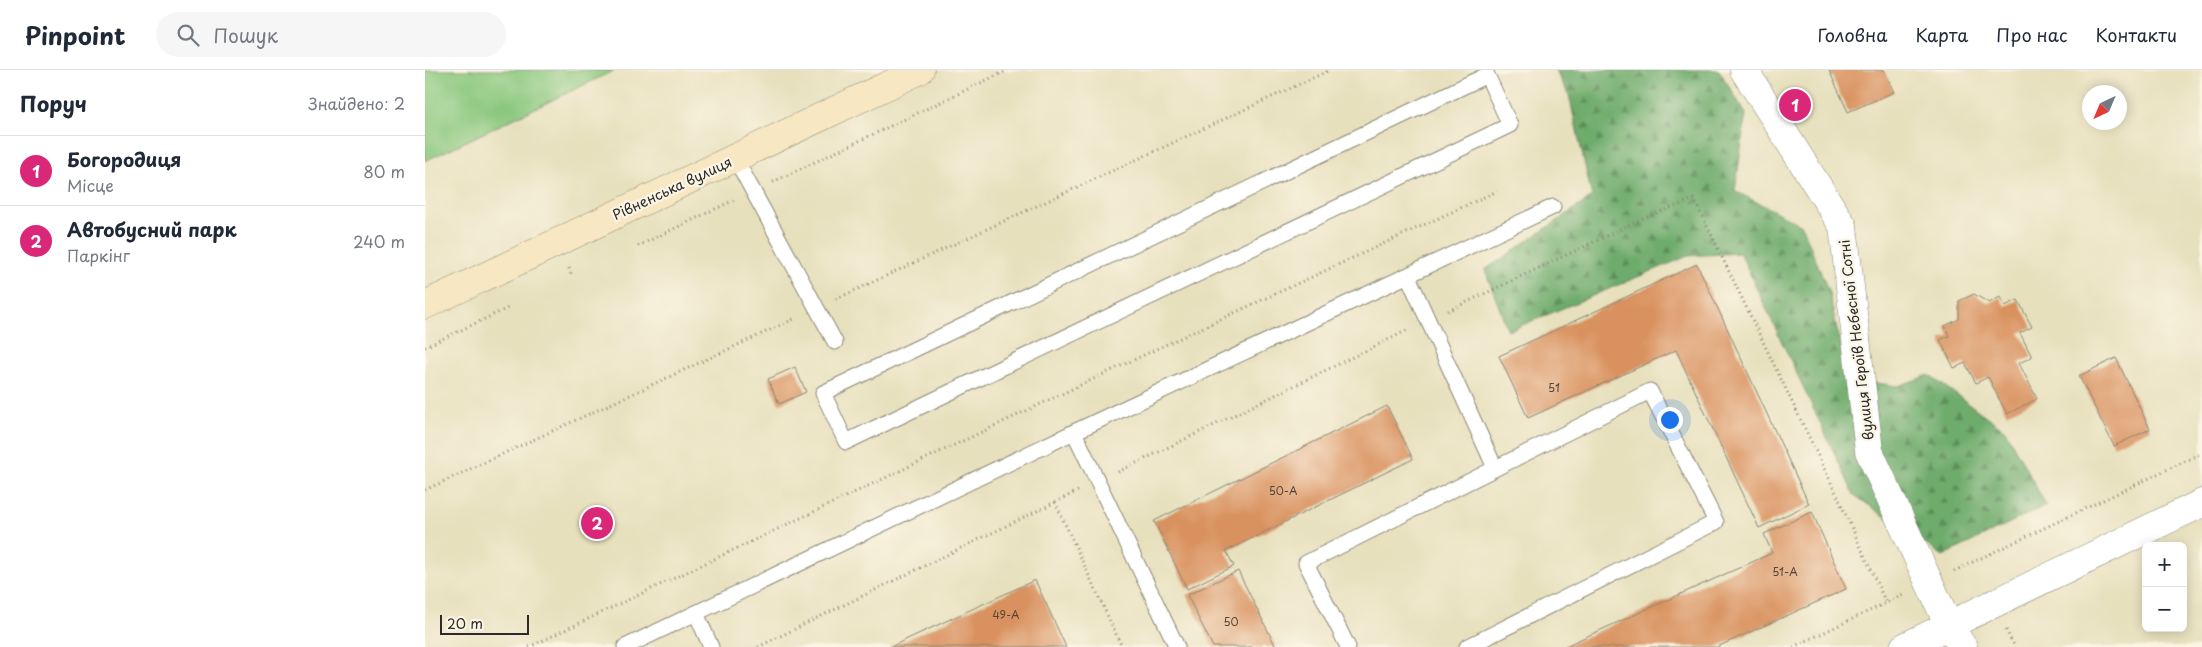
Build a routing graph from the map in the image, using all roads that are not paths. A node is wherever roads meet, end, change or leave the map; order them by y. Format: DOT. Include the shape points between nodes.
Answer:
graph roads {
  1 [pos="919,70"];
  2 [pos="1744,70"];
  3 [pos="735,158"];
  4 [pos="1553,207"];
  5 [pos="1408,276"];
  6 [pos="425,305"];
  7 [pos="835,342"];
  8 [pos="1074,432"];
  9 [pos="846,442"];
  10 [pos="1495,468"];
  11 [pos="2202,502"];
  12 [pos="696,613"];
  13 [pos="1956,636"];
  14 [pos="625,647"];
  15 [pos="711,647"];
  16 [pos="1177,647"];
  17 [pos="1349,647"];
  18 [pos="1467,647"];
  19 [pos="1904,647"];
  1 -- 3 [label="main road, Рівненська вулиця"];
  2 -- 13 [label="street, вулиця Героїв Небесної Сотні" via="1843,226 1869,451"];
  3 -- 6 [label="main road, Рівненська вулиця"];
  3 -- 7 [label="lane"];
  4 -- 5 [label="lane"];
  5 -- 8 [label="lane"];
  5 -- 10 [label="lane"];
  8 -- 12 [label="lane"];
  8 -- 16 [label="lane"];
  9 -- 9 [label="lane" via="823,393 1487,75 1510,125"];
  10 -- 17 [label="lane" via="1306,563"];
  10 -- 18 [label="lane" via="1650,391 1716,522"];
  11 -- 13 [label="street"];
  12 -- 14 [label="lane"];
  12 -- 15 [label="lane"];
  13 -- 19 [label="street"];
}
